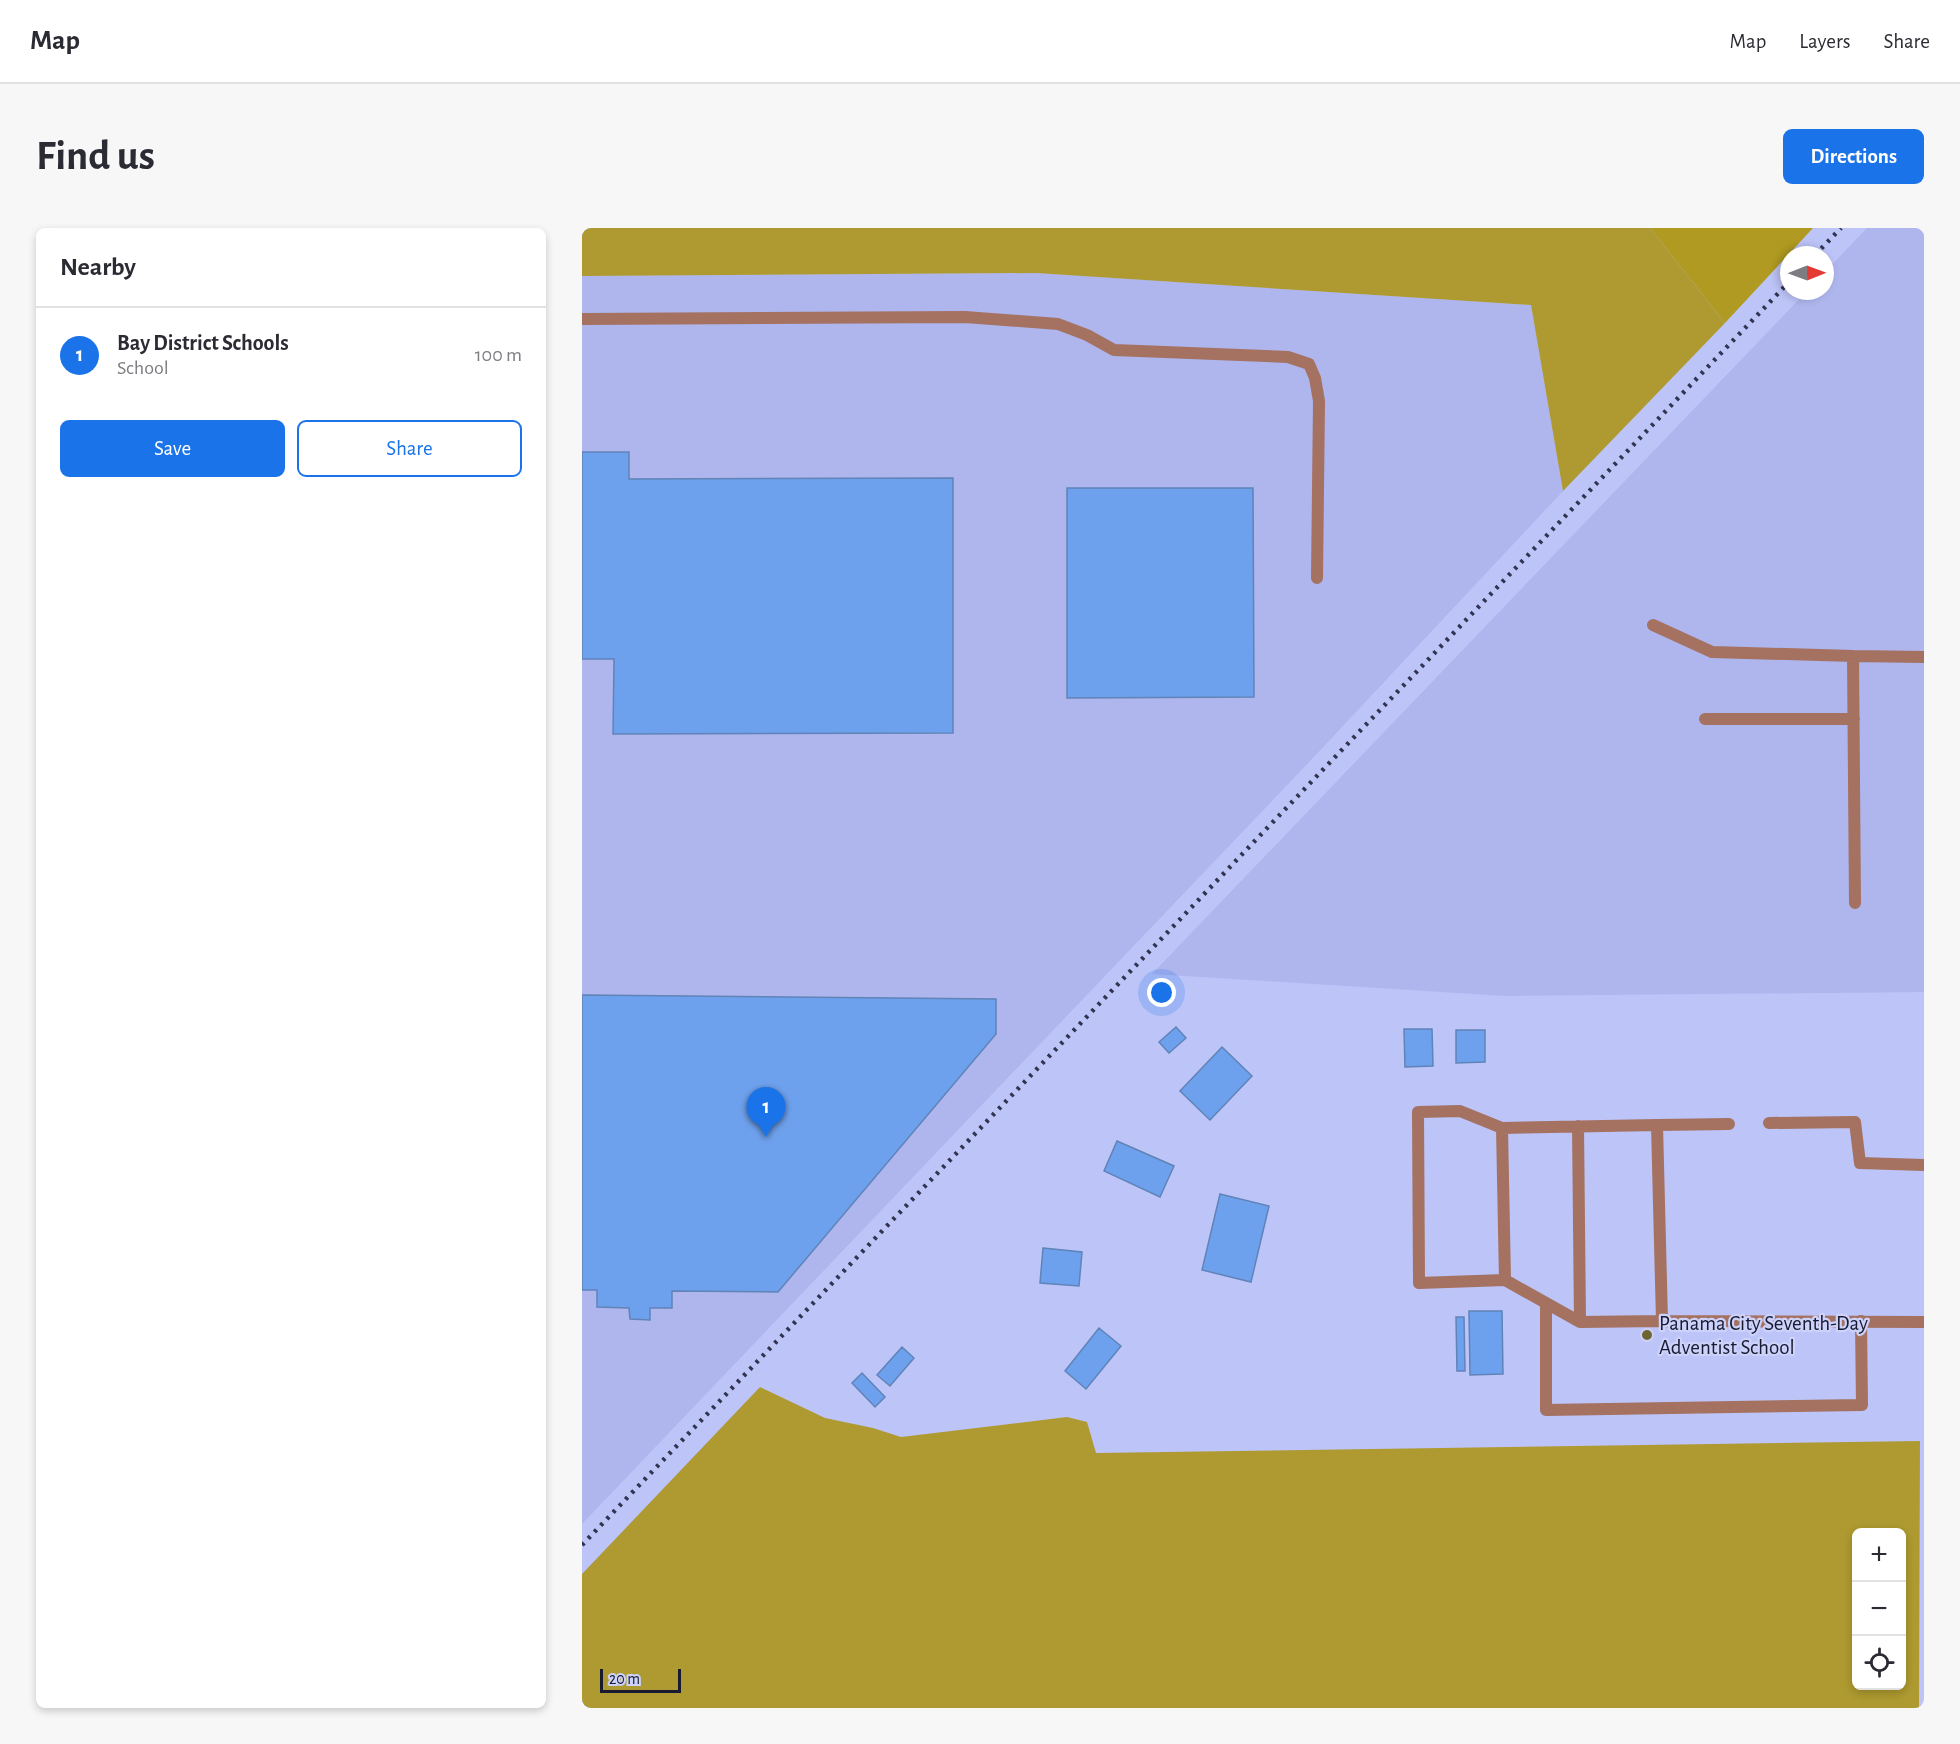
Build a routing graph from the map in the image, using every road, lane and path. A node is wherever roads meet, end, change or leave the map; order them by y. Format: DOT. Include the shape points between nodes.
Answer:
graph roads {
  1 [pos="582,319"];
  2 [pos="1317,578"];
  3 [pos="1653,625"];
  4 [pos="1853,656"];
  5 [pos="1924,657"];
  6 [pos="1705,719"];
  7 [pos="1854,719"];
  8 [pos="1855,903"];
  9 [pos="1729,1124"];
  10 [pos="1769,1124"];
  11 [pos="1657,1125"];
  12 [pos="1578,1126"];
  13 [pos="1502,1128"];
  14 [pos="1924,1165"];
  15 [pos="1504,1280"];
  16 [pos="1546,1303"];
  17 [pos="1662,1321"];
  18 [pos="1862,1321"];
  19 [pos="1580,1322"];
  20 [pos="1924,1322"];
  1 -- 2 [label="lane" via="965,317 1058,324 1114,350 1288,357 1309,364 1319,401"];
  3 -- 4 [label="lane" via="1712,652"];
  4 -- 5 [label="lane"];
  4 -- 7 [label="lane"];
  6 -- 7 [label="lane"];
  7 -- 8 [label="lane"];
  9 -- 11 [label="lane"];
  10 -- 14 [label="lane" via="1855,1122 1860,1163"];
  11 -- 12 [label="lane"];
  11 -- 17 [label="lane"];
  12 -- 13 [label="lane"];
  12 -- 19 [label="lane"];
  13 -- 15 [label="lane"];
  13 -- 15 [label="lane" via="1460,1111 1418,1112 1419,1283"];
  15 -- 16 [label="lane"];
  16 -- 18 [label="lane" via="1546,1410 1862,1405"];
  16 -- 19 [label="lane"];
  17 -- 18 [label="lane"];
  17 -- 19 [label="lane"];
  18 -- 20 [label="lane"];
}
